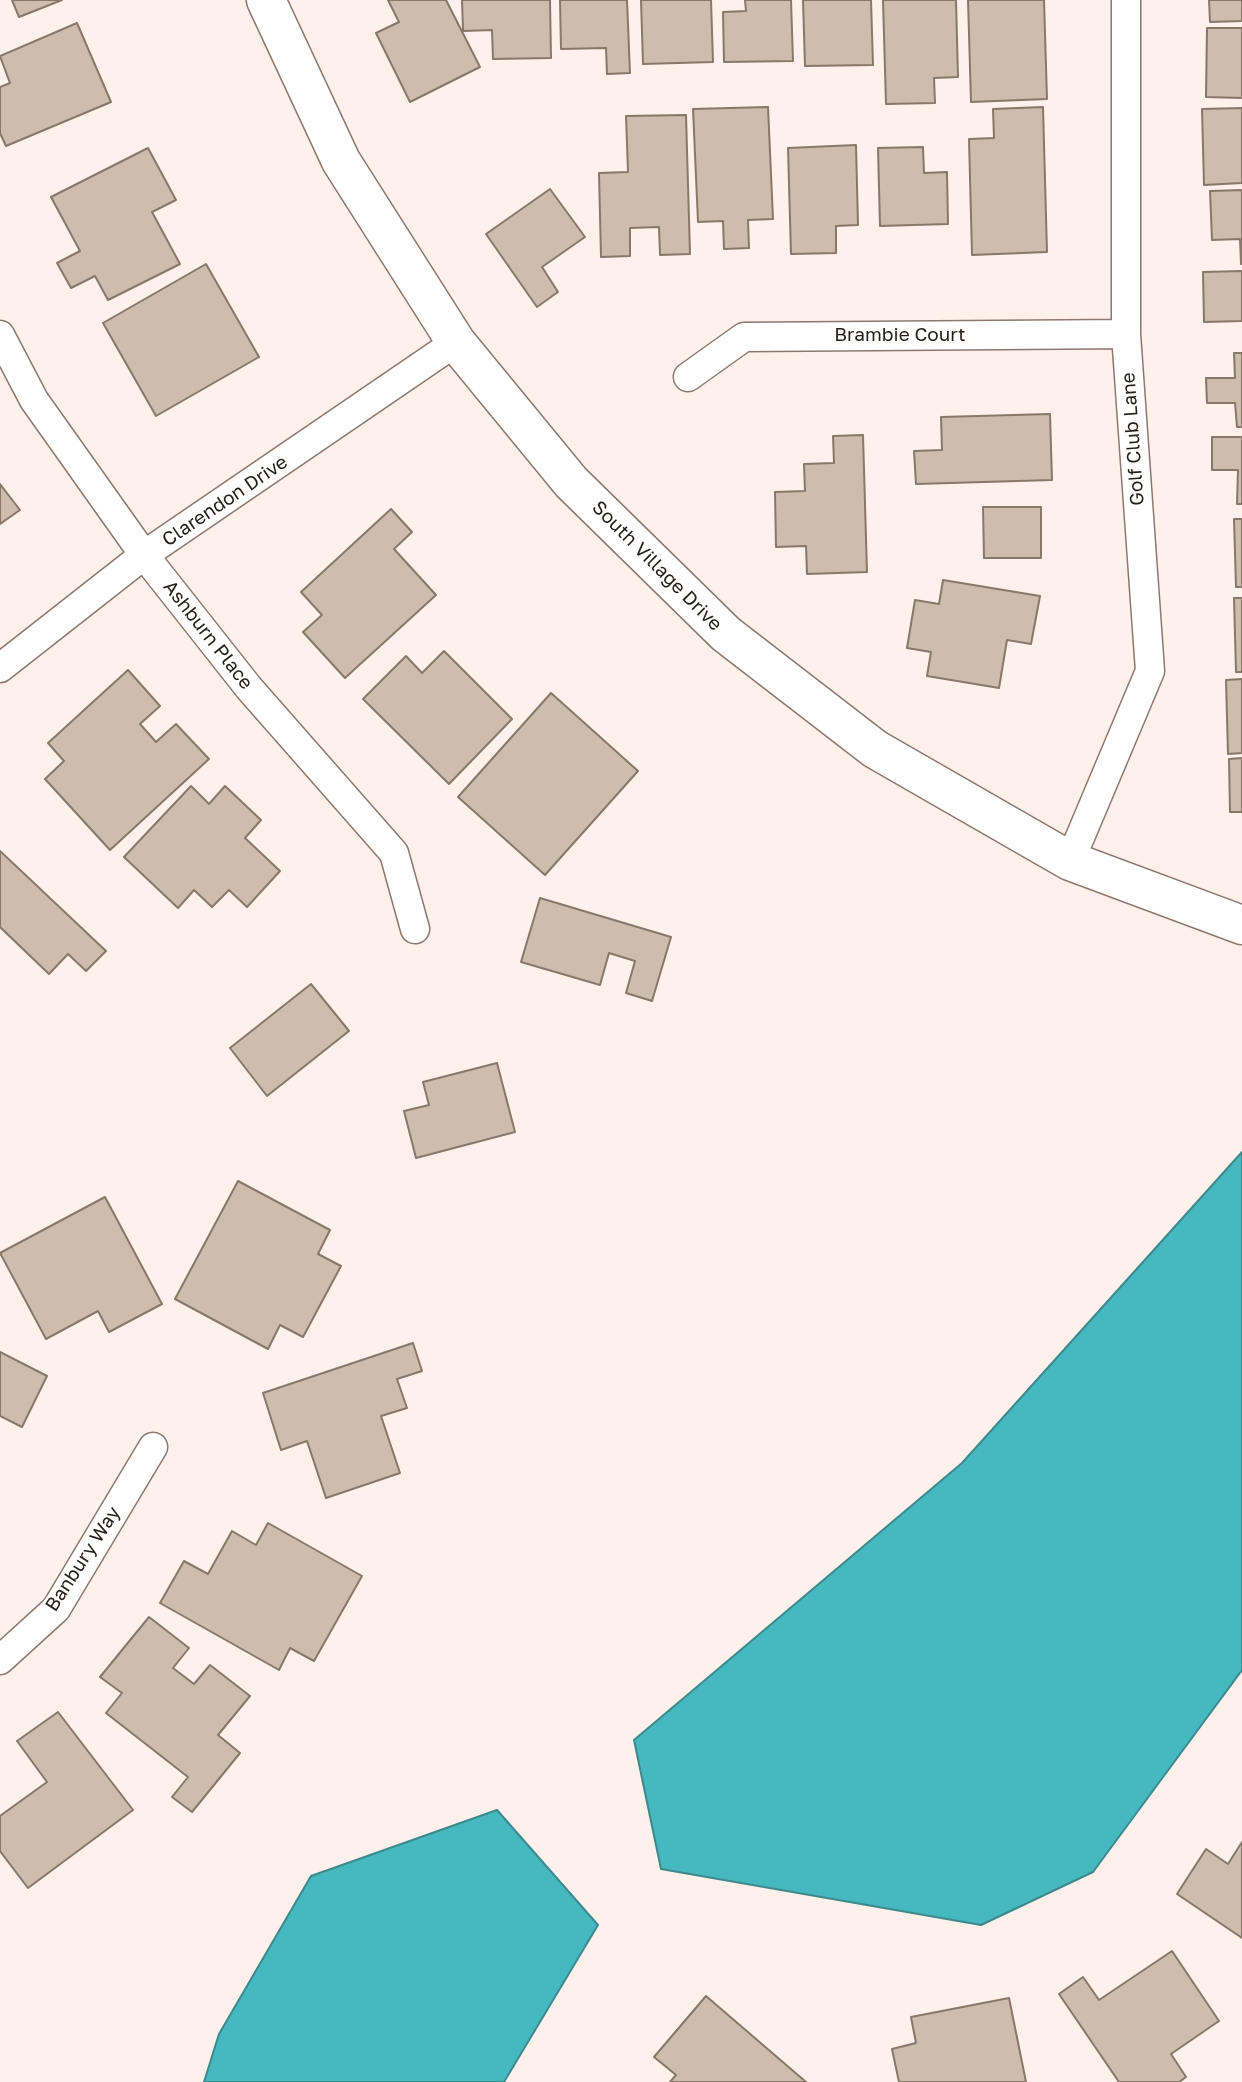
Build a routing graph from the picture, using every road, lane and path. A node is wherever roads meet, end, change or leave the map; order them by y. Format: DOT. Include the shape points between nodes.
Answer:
graph roads {
  1 [pos="266,0"];
  2 [pos="1125,0"];
  3 [pos="1126,334"];
  4 [pos="0,335"];
  5 [pos="456,342"];
  6 [pos="688,377"];
  7 [pos="144,555"];
  8 [pos="0,668"];
  9 [pos="1070,861"];
  10 [pos="1242,925"];
  11 [pos="415,929"];
  12 [pos="153,1447"];
  13 [pos="0,1660"];
  1 -- 5 [label="street, South Village Drive" via="341,161"];
  2 -- 3 [label="street, Golf Club Lane"];
  3 -- 6 [label="street, Brambie Court" via="744,337"];
  3 -- 9 [label="street, Golf Club Lane" via="1150,671"];
  4 -- 7 [label="street, Ashburn Place" via="34,400"];
  5 -- 7 [label="street, Clarendon Drive"];
  5 -- 9 [label="street, South Village Drive" via="571,482 726,634 875,749"];
  7 -- 8 [label="street, Clarendon Drive"];
  7 -- 11 [label="street, Ashburn Place" via="249,688 394,853"];
  9 -- 10 [label="street, South Village Drive"];
  12 -- 13 [label="street, Banbury Way" via="55,1609"];
}
